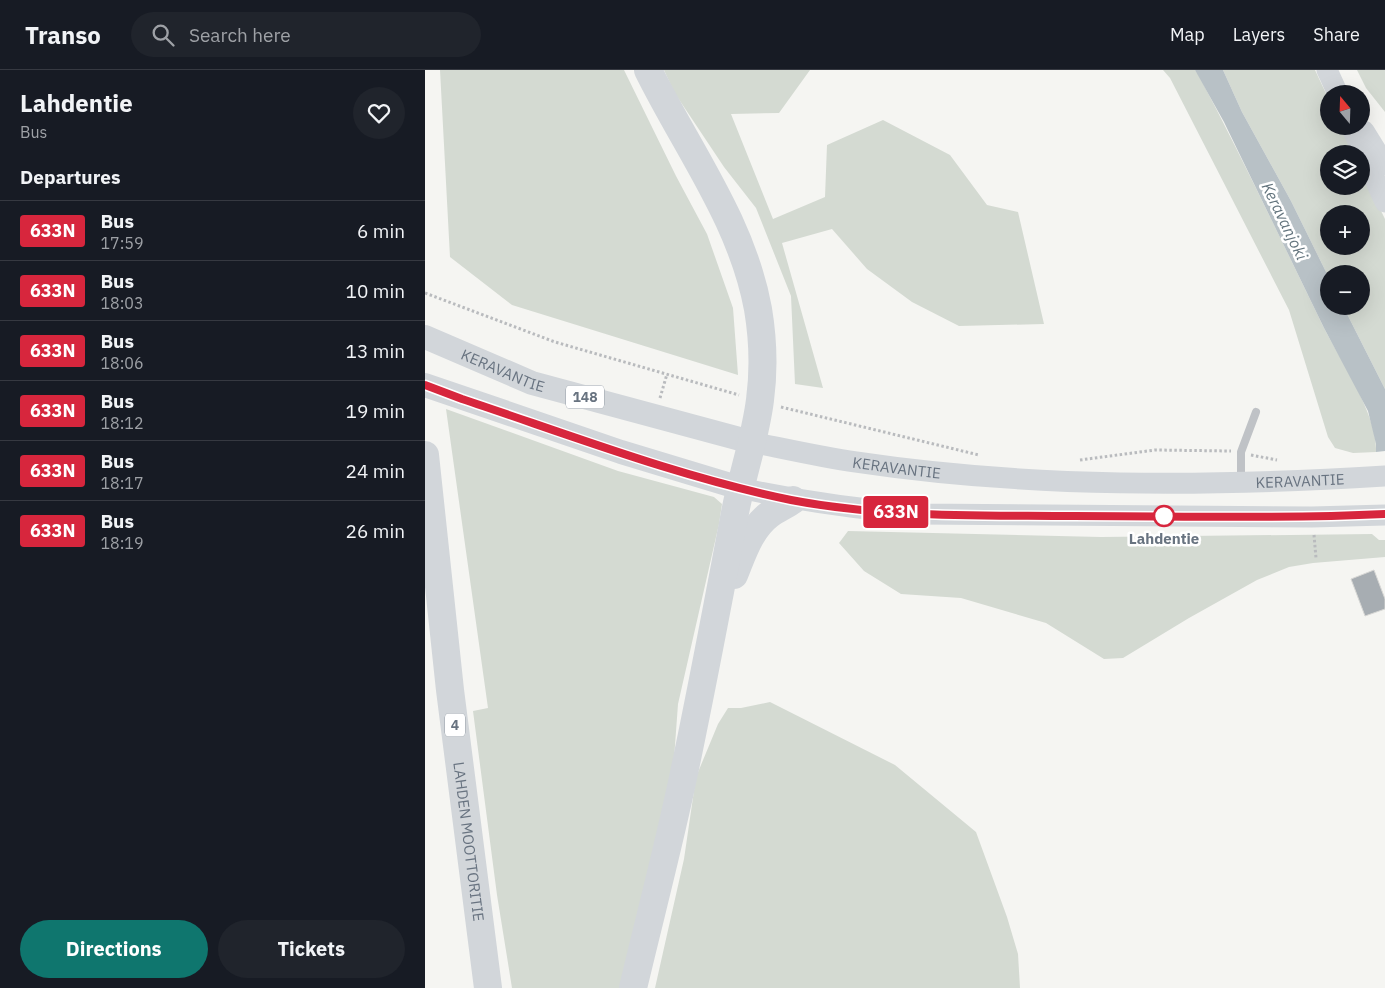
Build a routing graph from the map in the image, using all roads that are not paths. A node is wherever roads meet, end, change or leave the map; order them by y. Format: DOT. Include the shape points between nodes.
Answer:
graph roads {
  1 [pos="648,70"];
  2 [pos="1355,135"];
  3 [pos="1367,135"];
  4 [pos="1385,165"];
  5 [pos="1385,202"];
  6 [pos="425,337"];
  7 [pos="425,385"];
  8 [pos="1256,412"];
  9 [pos="751,442"];
  10 [pos="425,455"];
  11 [pos="425,461"];
  12 [pos="1378,476"];
  13 [pos="1241,482"];
  14 [pos="740,488"];
  15 [pos="793,500"];
  16 [pos="1385,514"];
  17 [pos="717,613"];
  18 [pos="488,988"];
  19 [pos="633,988"];
  1 -- 9 [label="highway" via="736,234 749,274 757,307 763,367"];
  2 -- 5 [label="main road"];
  3 -- 4 [label="main road"];
  6 -- 9 [label="main road, KERAVANTIE / 148" via="532,383"];
  7 -- 14 [label="main road" via="621,452"];
  8 -- 13 [label="lane" via="1241,452"];
  9 -- 13 [label="main road, KERAVANTIE / 148" via="855,462 998,477 1114,483"];
  9 -- 14 [label="highway"];
  10 -- 11 [label="highway, LAHDEN MOOTTORITIE / 4"];
  11 -- 18 [label="highway, LAHDEN MOOTTORITIE / 4" via="451,700"];
  12 -- 13 [label="main road, KERAVANTIE / 148"];
  14 -- 15 [label="main road"];
  14 -- 17 [label="highway"];
  15 -- 16 [label="main road" via="853,509 926,514 1312,517"];
  15 -- 17 [label="highway" via="757,526"];
  17 -- 19 [label="highway" via="684,774"];
}
